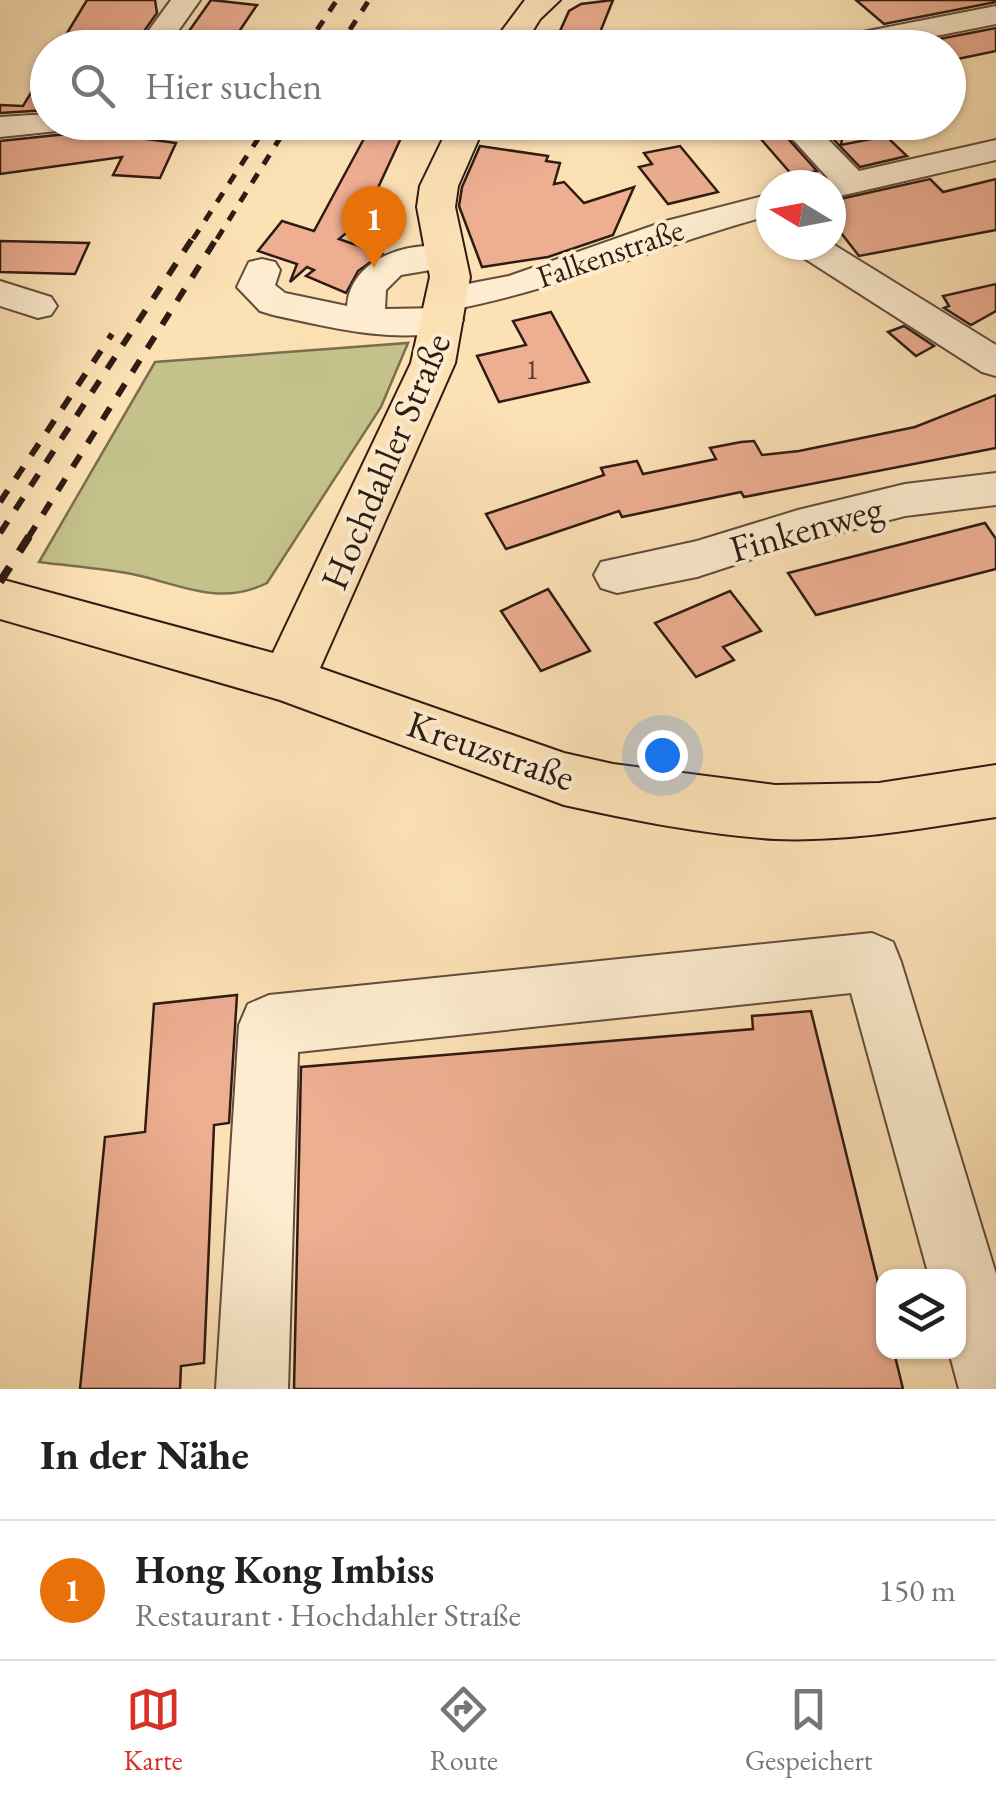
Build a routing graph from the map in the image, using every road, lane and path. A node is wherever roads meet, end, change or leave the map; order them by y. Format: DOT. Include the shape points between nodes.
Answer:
graph roads {
  1 [pos="186,0"];
  2 [pos="544,0"];
  3 [pos="996,15"];
  4 [pos="164,30"];
  5 [pos="518,30"];
  6 [pos="919,30"];
  7 [pos="30,125"];
  8 [pos="0,127"];
  9 [pos="460,140"];
  10 [pos="807,140"];
  11 [pos="996,150"];
  12 [pos="829,170"];
  13 [pos="846,185"];
  14 [pos="756,212"];
  15 [pos="834,260"];
  16 [pos="262,270"];
  17 [pos="446,291"];
  18 [pos="0,293"];
  19 [pos="38,306"];
  20 [pos="365,322"];
  21 [pos="996,363"];
  22 [pos="996,488"];
  23 [pos="618,575"];
  24 [pos="0,599"];
  25 [pos="287,679"];
  26 [pos="996,791"];
  27 [pos="252,1389"];
  28 [pos="995,1389"];
  1 -- 4 [label="street"];
  2 -- 5 [label="main road"];
  3 -- 6 [label="street"];
  7 -- 8 [label="street"];
  9 -- 17 [label="main road, Hochdahler Straße" via="438,186 436,207"];
  10 -- 12 [label="street"];
  11 -- 13 [label="street"];
  14 -- 17 [label="street, Falkenstraße" via="679,228 516,286"];
  15 -- 21 [label="street"];
  16 -- 20 [label="street" via="256,286 272,302"];
  17 -- 20 [label="street"];
  17 -- 20 [label="street" via="390,265 367,287"];
  17 -- 25 [label="main road, Hochdahler Straße" via="433,363"];
  18 -- 19 [label="street"];
  22 -- 23 [label="street, Finkenweg" via="905,500"];
  24 -- 25 [label="main road, Kreuzstraße"];
  25 -- 26 [label="main road, Kreuzstraße" via="564,779 613,790 775,812 879,809"];
  27 -- 28 [label="street" via="269,1026 872,962"];
}
